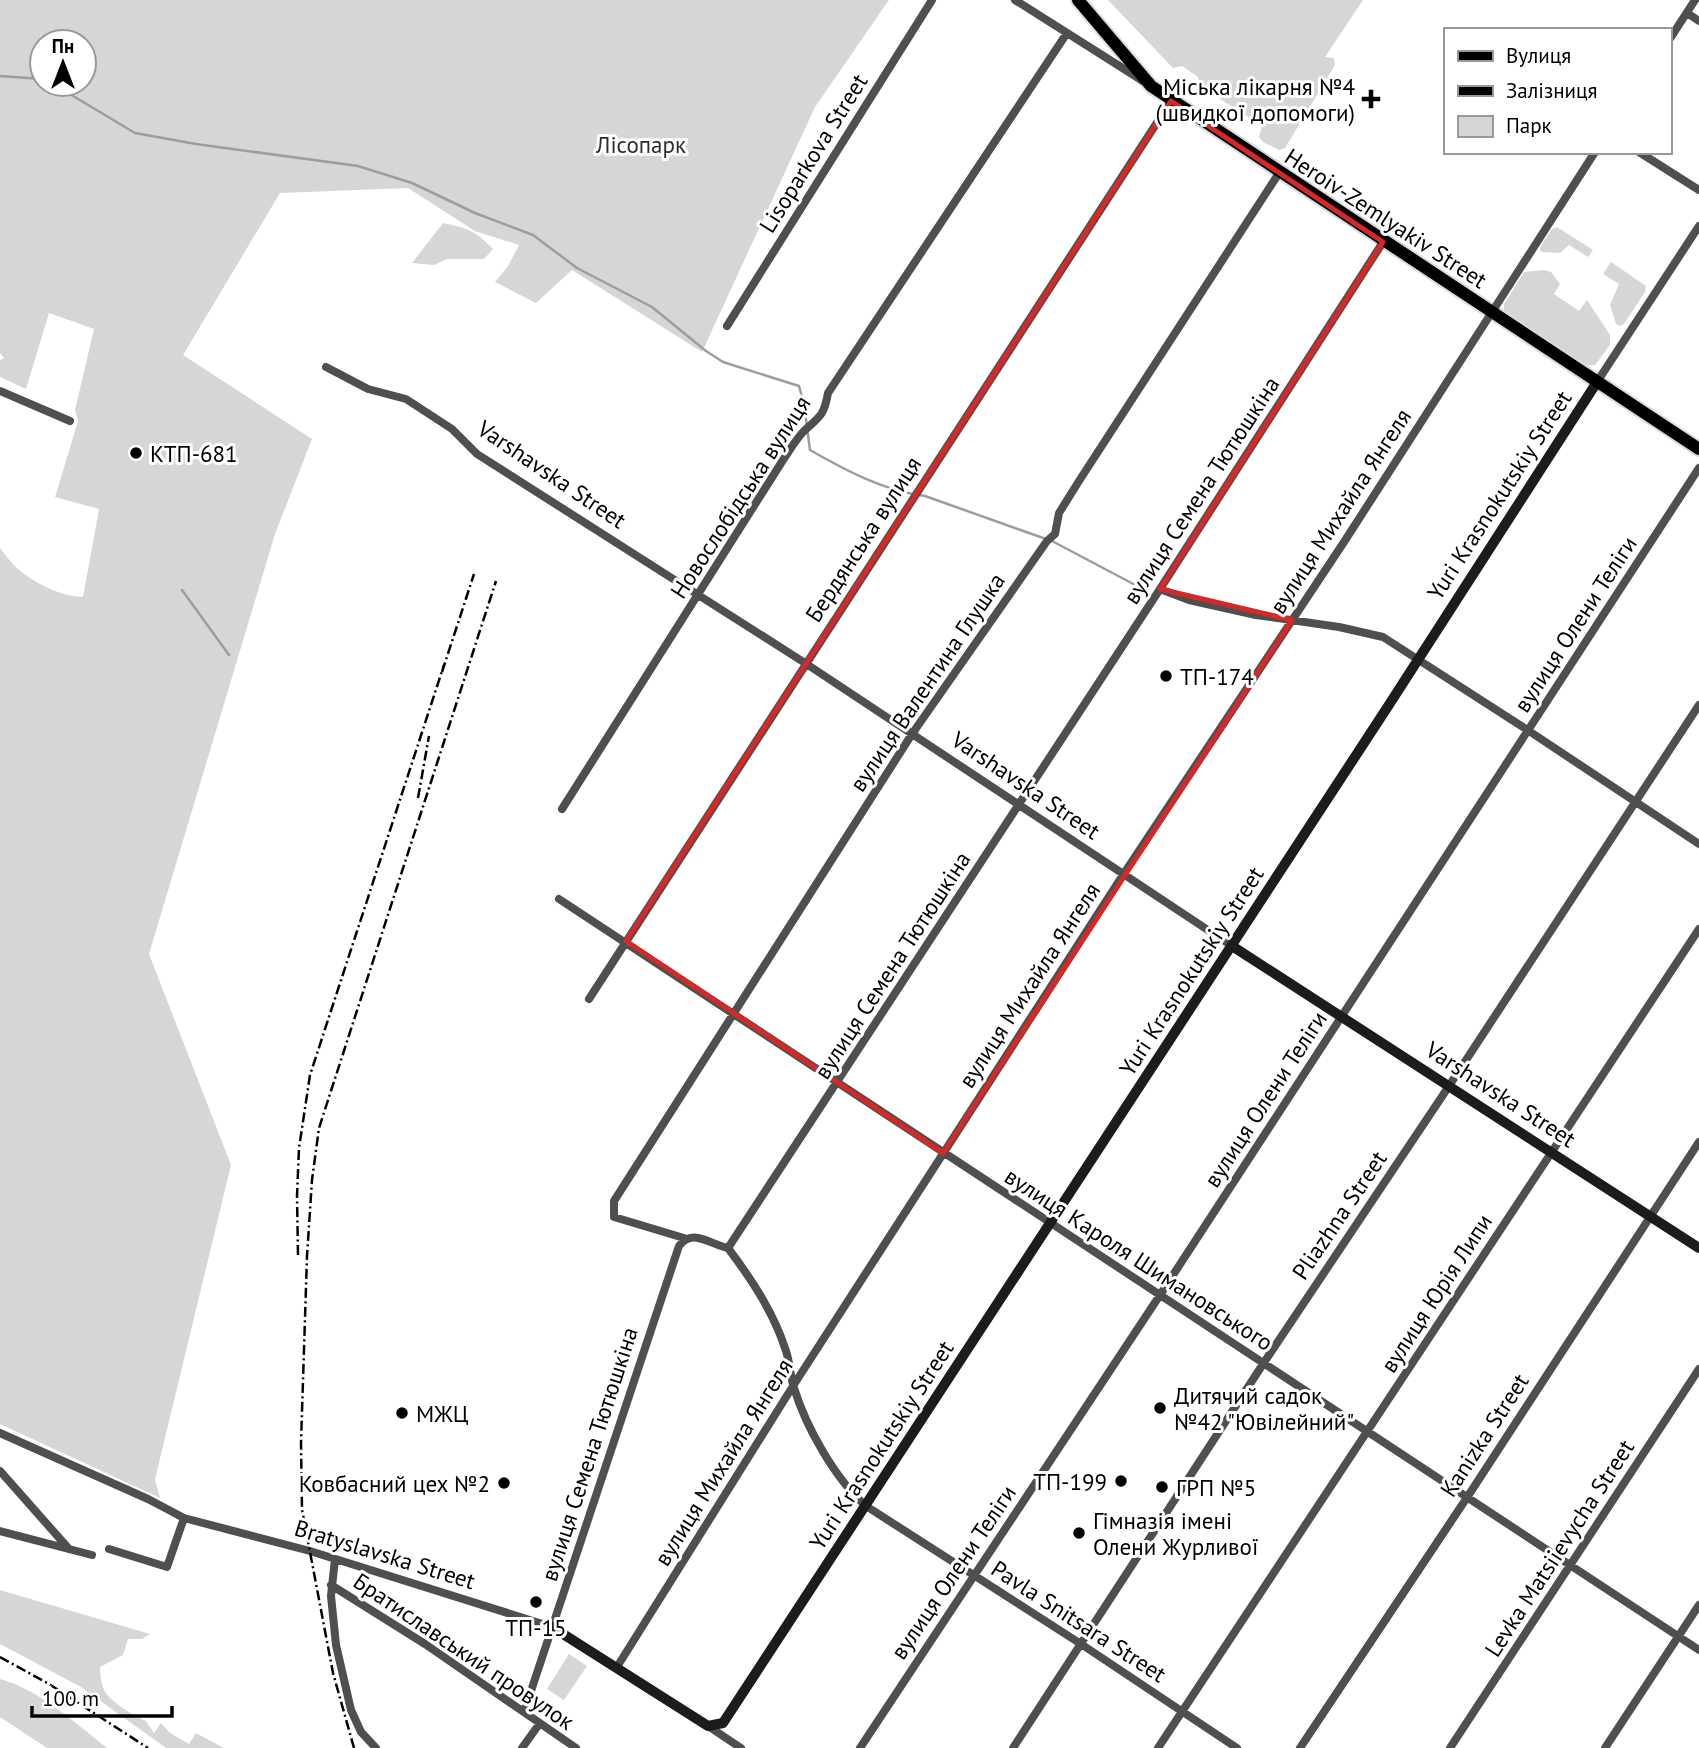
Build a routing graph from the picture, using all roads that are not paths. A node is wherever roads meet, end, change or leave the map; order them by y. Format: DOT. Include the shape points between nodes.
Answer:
graph roads {
  1 [pos="932,0"];
  2 [pos="1015,0"];
  3 [pos="1078,0"];
  4 [pos="1695,0"];
  5 [pos="1687,13"];
  6 [pos="1699,21"];
  7 [pos="1067,33"];
  8 [pos="1671,37"];
  9 [pos="1151,86"];
  10 [pos="1171,101"];
  11 [pos="1594,154"];
  12 [pos="1642,154"];
  13 [pos="1279,173"];
  14 [pos="1699,190"];
  15 [pos="1699,226"];
  16 [pos="1383,242"];
  17 [pos="1491,312"];
  18 [pos="727,326"];
  19 [pos="326,367"];
  20 [pos="1597,382"];
  21 [pos="0,391"];
  22 [pos="70,421"];
  23 [pos="1699,449"];
  24 [pos="1699,468"];
  25 [pos="1160,589"];
  26 [pos="698,595"];
  27 [pos="1292,620"];
  28 [pos="1418,662"];
  29 [pos="805,663"];
  30 [pos="1699,705"];
  31 [pos="1529,731"];
  32 [pos="912,734"];
  33 [pos="1636,802"];
  34 [pos="1018,805"];
  35 [pos="562,809"];
  36 [pos="1699,844"];
  37 [pos="1123,875"];
  38 [pos="559,899"];
  39 [pos="1699,929"];
  40 [pos="626,942"];
  41 [pos="1232,946"];
  42 [pos="589,999"];
  43 [pos="732,1013"];
  44 [pos="1342,1016"];
  45 [pos="838,1083"];
  46 [pos="1449,1086"];
  47 [pos="1699,1142"];
  48 [pos="943,1153"];
  49 [pos="1552,1153"];
  50 [pos="1650,1216"];
  51 [pos="1052,1223"];
  52 [pos="684,1238"];
  53 [pos="728,1248"];
  54 [pos="1699,1248"];
  55 [pos="1160,1295"];
  56 [pos="1263,1364"];
  57 [pos="1699,1369"];
  58 [pos="793,1386"];
  59 [pos="1367,1431"];
  60 [pos="0,1433"];
  61 [pos="0,1471"];
  62 [pos="1468,1496"];
  63 [pos="866,1506"];
  64 [pos="184,1518"];
  65 [pos="0,1531"];
  66 [pos="69,1549"];
  67 [pos="109,1549"];
  68 [pos="92,1555"];
  69 [pos="335,1559"];
  70 [pos="1570,1567"];
  71 [pos="974,1575"];
  72 [pos="331,1586"];
  73 [pos="1699,1605"];
  74 [pos="552,1627"];
  75 [pos="1678,1637"];
  76 [pos="1081,1644"];
  77 [pos="1699,1650"];
  78 [pos="617,1667"];
  79 [pos="524,1712"];
  80 [pos="1182,1712"];
  81 [pos="540,1723"];
  82 [pos="708,1726"];
  83 [pos="376,1748"];
  84 [pos="522,1748"];
  85 [pos="576,1748"];
  86 [pos="741,1748"];
  87 [pos="860,1748"];
  88 [pos="1013,1748"];
  89 [pos="1158,1748"];
  90 [pos="1237,1748"];
  91 [pos="1300,1748"];
  92 [pos="1450,1748"];
  93 [pos="1605,1748"];
  1 -- 18 [label="street, Lisoparkova Street"];
  2 -- 7 [label="street, Heroiv-Zemlyakiv Street"];
  3 -- 9 [label="main road"];
  4 -- 5 [label="street"];
  5 -- 6 [label="street"];
  5 -- 8 [label="street"];
  7 -- 9 [label="street, Heroiv-Zemlyakiv Street"];
  7 -- 26 [label="street, Новослобідська вулиця" via="828,393 818,421 803,432 783,460"];
  9 -- 10 [label="main road, Heroiv-Zemlyakiv Street"];
  10 -- 13 [label="main road, Heroiv-Zemlyakiv Street"];
  10 -- 29 [label="street, Бердянська вулиця"];
  11 -- 17 [label="street, вулиця Михайла Янгеля"];
  12 -- 14 [label="street"];
  13 -- 16 [label="main road, Heroiv-Zemlyakiv Street"];
  13 -- 32 [label="street, вулиця Валентина Глушка" via="1072,492 1059,513 1055,534"];
  15 -- 20 [label="street, Yuri Krasnokutskiy Street"];
  16 -- 17 [label="main road, Heroiv-Zemlyakiv Street"];
  16 -- 25 [label="street, вулиця Семена Тютюшкіна"];
  17 -- 20 [label="main road, Heroiv-Zemlyakiv Street"];
  17 -- 27 [label="street, вулиця Михайла Янгеля"];
  19 -- 26 [label="street, Varshavska Street" via="429,412 477,454"];
  20 -- 23 [label="main road, Heroiv-Zemlyakiv Street"];
  20 -- 28 [label="street, Yuri Krasnokutskiy Street"];
  21 -- 22 [label="street"];
  24 -- 31 [label="street, вулиця Олени Теліги"];
  25 -- 27 [label="street" via="1189,600"];
  25 -- 34 [label="street, вулиця Семена Тютюшкіна"];
  26 -- 29 [label="street, Varshavska Street"];
  26 -- 35 [label="street, Новослобідська вулиця"];
  27 -- 28 [label="street" via="1383,637"];
  27 -- 37 [label="street, вулиця Михайла Янгеля"];
  28 -- 31 [label="street"];
  28 -- 41 [label="street, Yuri Krasnokutskiy Street"];
  29 -- 32 [label="street, Varshavska Street"];
  29 -- 40 [label="street, Бердянська вулиця"];
  30 -- 33 [label="street, Pliazhna Street"];
  31 -- 33 [label="street"];
  31 -- 44 [label="street, вулиця Олени Теліги"];
  32 -- 34 [label="street, Varshavska Street"];
  32 -- 43 [label="street, вулиця Валентина Глушка"];
  33 -- 36 [label="street"];
  33 -- 46 [label="street, Pliazhna Street"];
  34 -- 37 [label="street, Varshavska Street"];
  34 -- 45 [label="street, вулиця Семена Тютюшкіна"];
  37 -- 41 [label="street, Varshavska Street"];
  37 -- 48 [label="street, вулиця Михайла Янгеля"];
  38 -- 40 [label="street, вулиця Кароля Шимановського"];
  39 -- 49 [label="street, вулиця Юрія Липи"];
  40 -- 42 [label="street, Бердянська вулиця"];
  40 -- 43 [label="street, вулиця Кароля Шимановського"];
  41 -- 44 [label="street, Varshavska Street"];
  41 -- 51 [label="street, Yuri Krasnokutskiy Street"];
  43 -- 45 [label="street, вулиця Кароля Шимановського"];
  43 -- 52 [label="street, вулиця Валентина Глушка" via="614,1201 614,1217"];
  44 -- 46 [label="street, Varshavska Street"];
  44 -- 55 [label="street, вулиця Олени Теліги"];
  45 -- 48 [label="street, вулиця Кароля Шимановського"];
  45 -- 53 [label="street, вулиця Семена Тютюшкіна"];
  46 -- 49 [label="street, Varshavska Street"];
  46 -- 56 [label="street, Pliazhna Street"];
  47 -- 50 [label="street, Kanizka Street"];
  48 -- 51 [label="street, вулиця Кароля Шимановського"];
  48 -- 58 [label="street, вулиця Михайла Янгеля"];
  49 -- 50 [label="street, Varshavska Street"];
  49 -- 59 [label="street, вулиця Юрія Липи"];
  50 -- 54 [label="street, Varshavska Street"];
  50 -- 62 [label="street, Kanizka Street"];
  51 -- 55 [label="street, вулиця Кароля Шимановського"];
  51 -- 63 [label="street, Yuri Krasnokutskiy Street"];
  52 -- 53 [label="street" via="701,1238"];
  52 -- 74 [label="street, вулиця Семена Тютюшкіна"];
  53 -- 58 [label="street, Pavla Snitsara Street" via="763,1297 786,1351"];
  55 -- 56 [label="street, вулиця Кароля Шимановського"];
  55 -- 71 [label="street, вулиця Олени Теліги"];
  56 -- 59 [label="street, вулиця Кароля Шимановського"];
  56 -- 76 [label="street, Pliazhna Street"];
  57 -- 70 [label="street, Levka Matsiievycha Street"];
  58 -- 63 [label="street, Pavla Snitsara Street" via="820,1444 845,1485"];
  58 -- 78 [label="street, вулиця Михайла Янгеля"];
  59 -- 62 [label="street, вулиця Кароля Шимановського"];
  59 -- 80 [label="street, вулиця Юрія Липи"];
  60 -- 64 [label="street, Bratyslavska Street"];
  61 -- 66 [label="street"];
  62 -- 70 [label="street, вулиця Кароля Шимановського"];
  62 -- 91 [label="street, Kanizka Street"];
  63 -- 71 [label="street, Pavla Snitsara Street"];
  63 -- 82 [label="street, Yuri Krasnokutskiy Street" via="723,1723"];
  64 -- 67 [label="street" via="167,1567"];
  64 -- 69 [label="street, Bratyslavska Street"];
  65 -- 66 [label="street"];
  66 -- 68 [label="street"];
  69 -- 72 [label="street"];
  69 -- 74 [label="street, Bratyslavska Street"];
  70 -- 75 [label="street, вулиця Кароля Шимановського"];
  70 -- 92 [label="street, Levka Matsiievycha Street"];
  71 -- 76 [label="street, Pavla Snitsara Street"];
  71 -- 87 [label="street, вулиця Олени Теліги"];
  72 -- 79 [label="street, Братиславський провулок"];
  72 -- 83 [label="street" via="336,1645 351,1710 361,1732"];
  73 -- 75 [label="street"];
  74 -- 78 [label="street, Bratyslavska Street"];
  74 -- 79 [label="street, вулиця Семена Тютюшкіна"];
  75 -- 77 [label="street, вулиця Кароля Шимановського"];
  75 -- 93 [label="street"];
  76 -- 80 [label="street, Pavla Snitsara Street"];
  76 -- 88 [label="street, Pliazhna Street"];
  78 -- 82 [label="street, Bratyslavska Street"];
  79 -- 81 [label="street, Братиславський провулок"];
  80 -- 89 [label="street, вулиця Юрія Липи"];
  80 -- 90 [label="street, Pavla Snitsara Street"];
  81 -- 84 [label="street"];
  81 -- 85 [label="street, Братиславський провулок"];
  82 -- 86 [label="street, Bratyslavska Street"];
}
